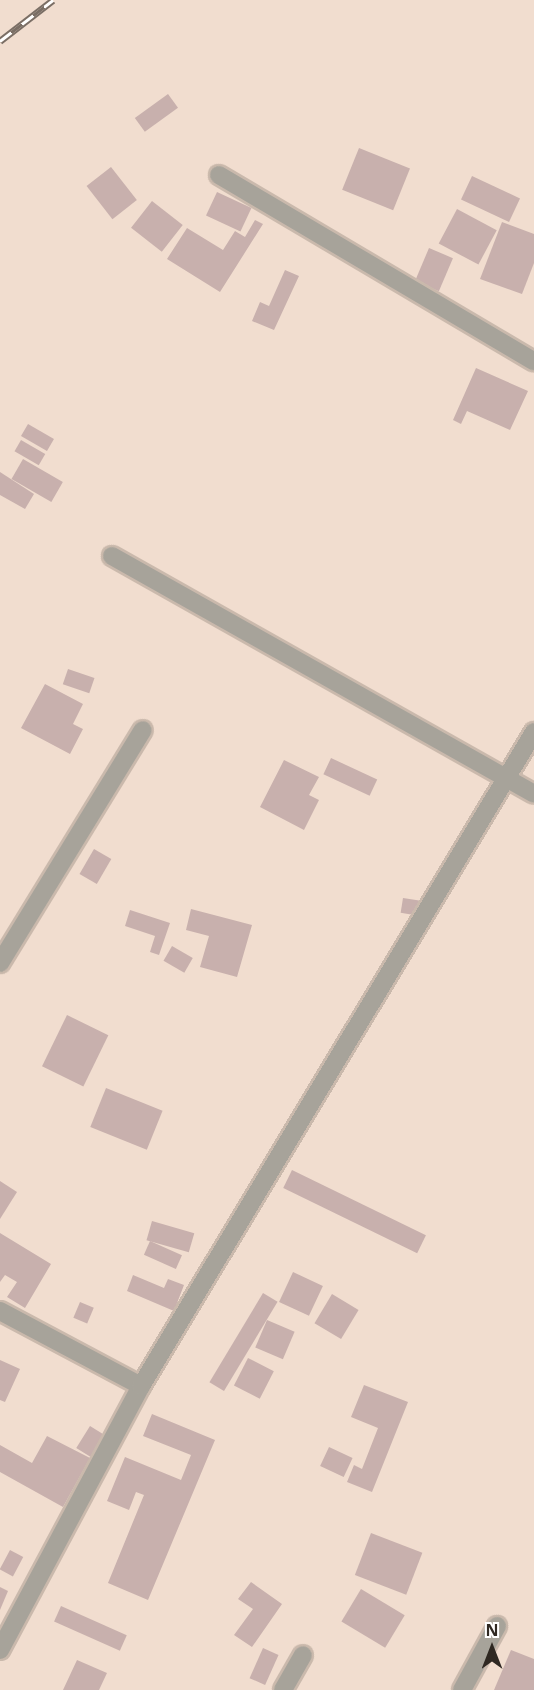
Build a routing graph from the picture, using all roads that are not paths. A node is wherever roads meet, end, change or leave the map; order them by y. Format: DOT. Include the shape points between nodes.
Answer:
graph roads {
  1 [pos="219,175"];
  2 [pos="534,362"];
  3 [pos="112,556"];
  4 [pos="143,730"];
  5 [pos="534,732"];
  6 [pos="506,779"];
  7 [pos="534,794"];
  8 [pos="0,963"];
  9 [pos="0,1311"];
  10 [pos="141,1386"];
  11 [pos="497,1626"];
  12 [pos="0,1650"];
  13 [pos="303,1656"];
  14 [pos="283,1690"];
  15 [pos="462,1690"];
  1 -- 2 [label="street"];
  3 -- 6 [label="street"];
  4 -- 8 [label="street"];
  5 -- 6 [label="street"];
  6 -- 7 [label="street"];
  6 -- 10 [label="street"];
  9 -- 10 [label="street"];
  10 -- 12 [label="street"];
  11 -- 15 [label="street"];
  13 -- 14 [label="street"];
}
